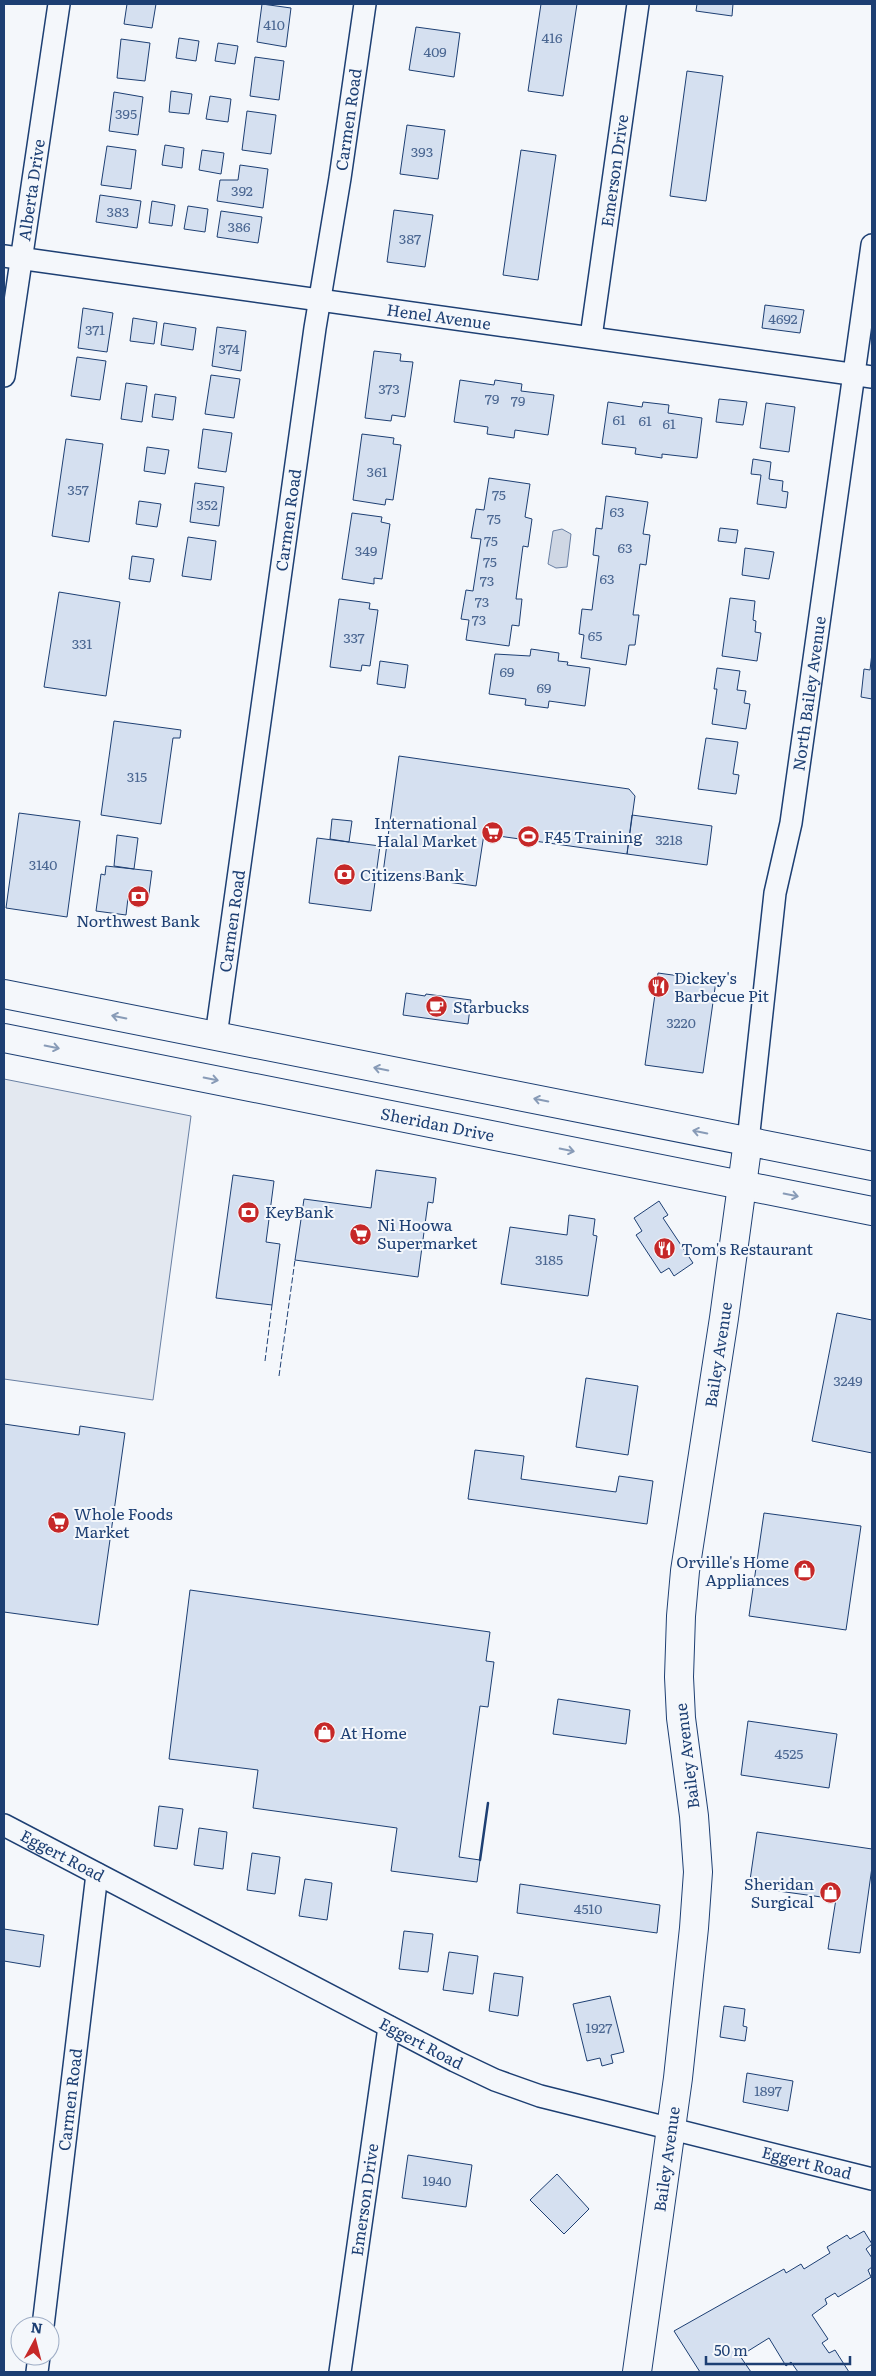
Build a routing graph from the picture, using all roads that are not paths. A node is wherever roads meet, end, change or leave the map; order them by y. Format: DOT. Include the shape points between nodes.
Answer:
graph roads {
  1 [pos="59,4"];
  2 [pos="364,4"];
  3 [pos="638,4"];
  4 [pos="872,246"];
  5 [pos="12,257"];
  6 [pos="319,300"];
  7 [pos="591,338"];
  8 [pos="4,376"];
  9 [pos="863,376"];
  10 [pos="4,994"];
  11 [pos="216,1036"];
  12 [pos="4,1038"];
  13 [pos="748,1141"];
  14 [pos="872,1166"];
  15 [pos="743,1185"];
  16 [pos="872,1211"];
  17 [pos="4,1825"];
  18 [pos="97,1874"];
  19 [pos="389,2027"];
  20 [pos="671,2127"];
  21 [pos="872,2178"];
  22 [pos="44,2316"];
  23 [pos="340,2372"];
  24 [pos="637,2372"];
  1 -- 5 [label="street, Alberta Drive"];
  2 -- 6 [label="street, Carmen Road"];
  3 -- 7 [label="street, Emerson Drive"];
  4 -- 9 [label="street, North Bailey Avenue"];
  5 -- 6 [label="street, Henel Avenue"];
  5 -- 8 [label="street, Alberta Drive"];
  6 -- 7 [label="street, Henel Avenue"];
  6 -- 11 [label="street, Carmen Road"];
  7 -- 9 [label="street, Henel Avenue"];
  9 -- 13 [label="street, North Bailey Avenue" via="791,823 775,893"];
  11 -- 10 [label="main road, one-way"];
  13 -- 11 [label="main road, one-way"];
  12 -- 15 [label="main road, Sheridan Drive, one-way"];
  13 -- 14 [label="main road"];
  13 -- 15 [label="main road, Bailey Avenue"];
  15 -- 16 [label="main road, Sheridan Drive, one-way"];
  15 -- 20 [label="main road, Bailey Avenue" via="681,1616 681,1718 698,1872"];
  17 -- 18 [label="street, Eggert Road"];
  18 -- 19 [label="street, Eggert Road"];
  18 -- 22 [label="street, Carmen Road"];
  19 -- 20 [label="street, Eggert Road" via="495,2080"];
  19 -- 23 [label="street, Emerson Drive"];
  20 -- 21 [label="street, Eggert Road"];
  20 -- 24 [label="main road, Bailey Avenue"];
}
